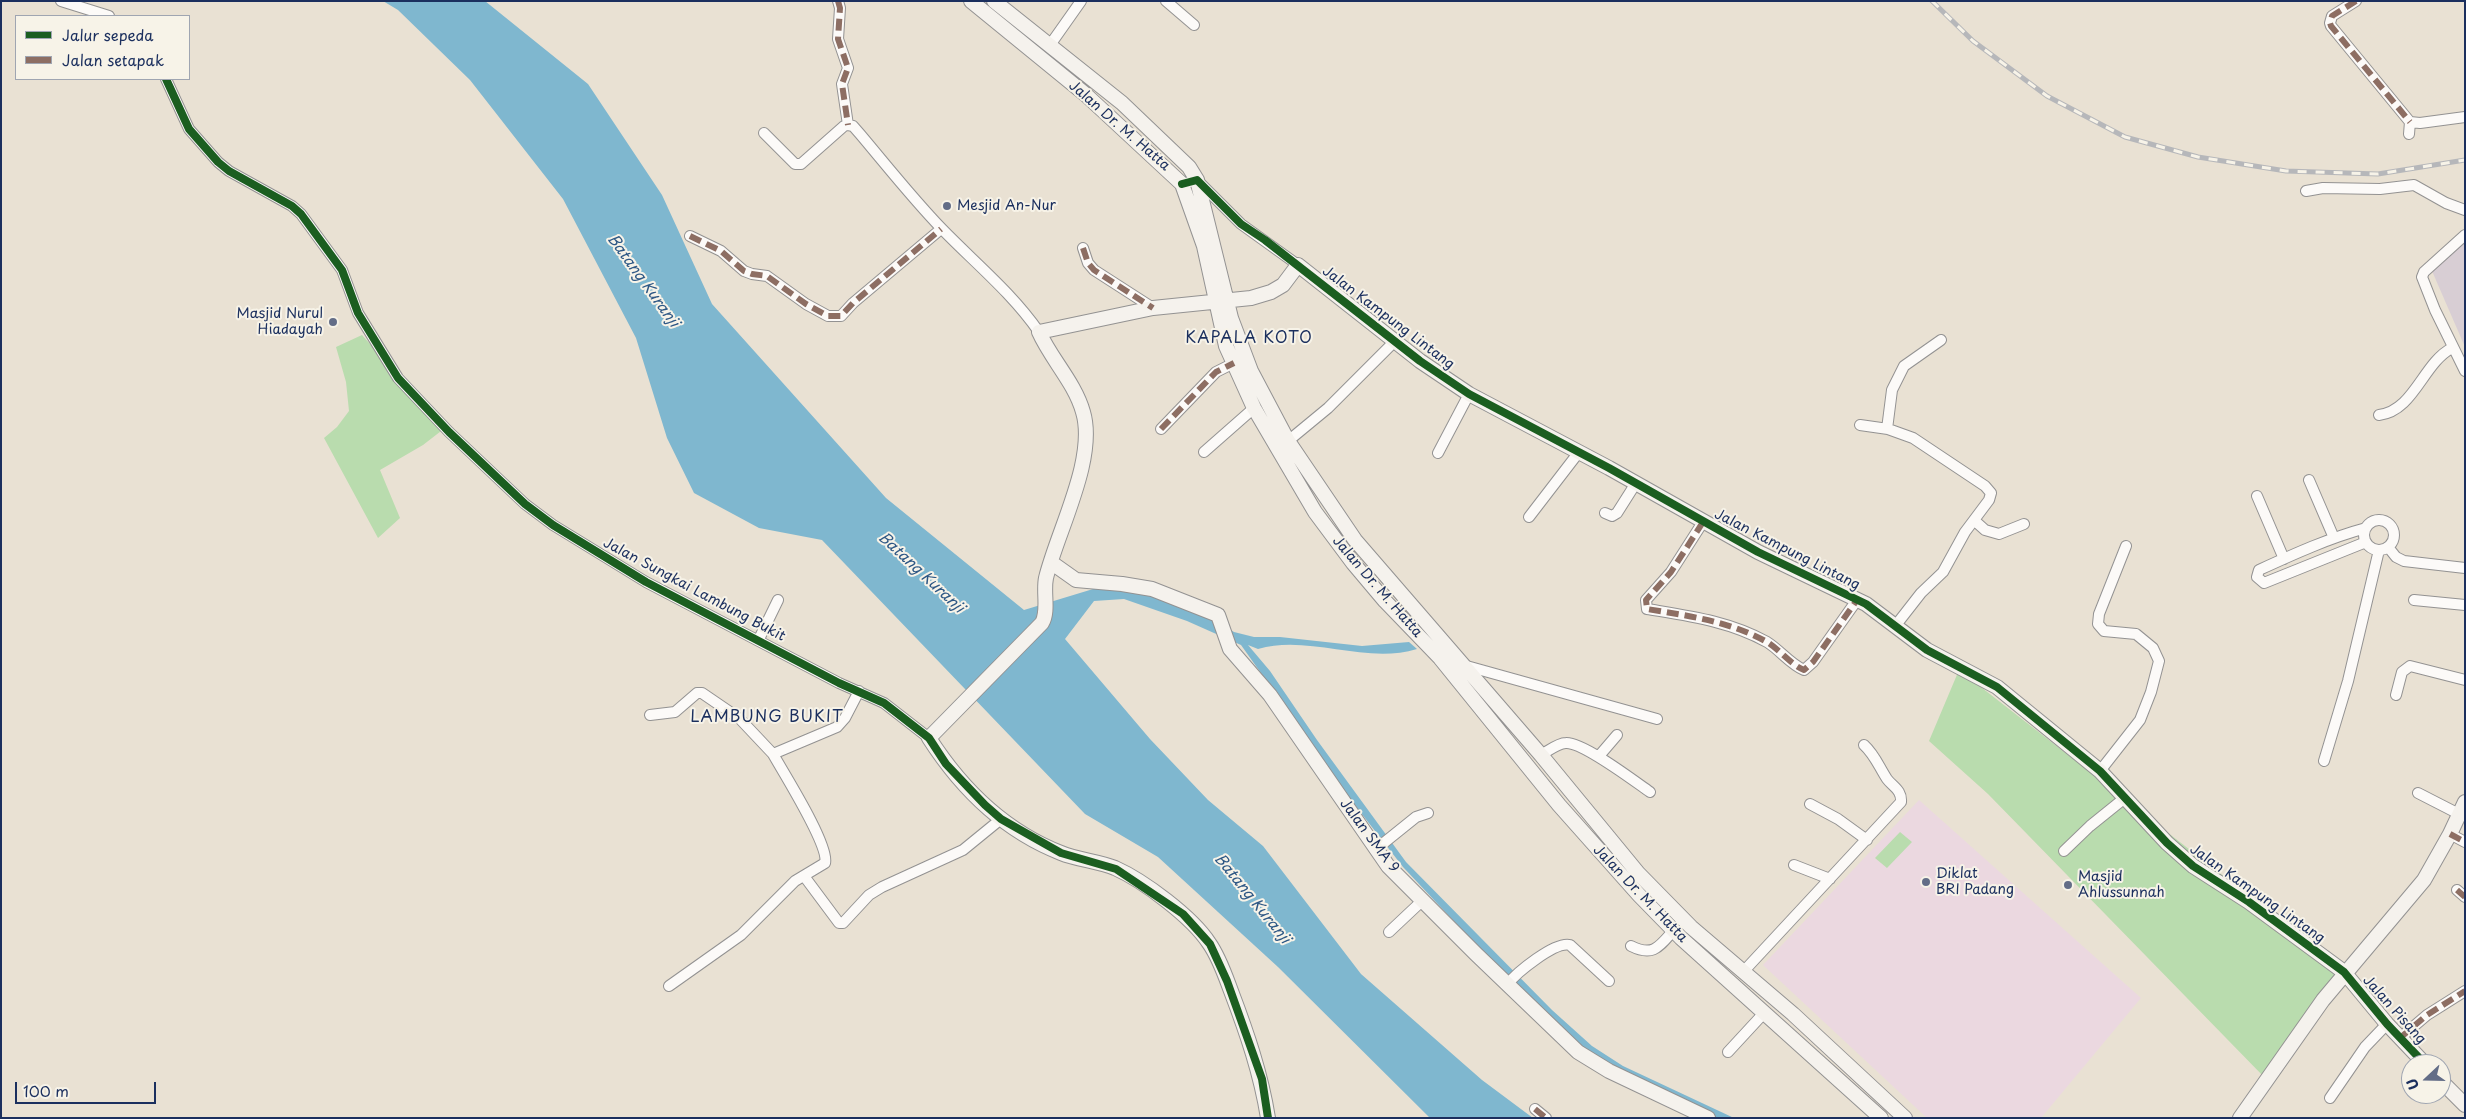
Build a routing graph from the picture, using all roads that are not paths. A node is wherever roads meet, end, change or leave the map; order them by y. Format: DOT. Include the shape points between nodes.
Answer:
graph roads {
  1 [pos="61,1"];
  2 [pos="838,1"];
  3 [pos="971,1"];
  4 [pos="994,1"];
  5 [pos="1081,1"];
  6 [pos="1166,1"];
  7 [pos="2356,1"];
  8 [pos="106,15"];
  9 [pos="1017,20"];
  10 [pos="1194,24"];
  11 [pos="1008,32"];
  12 [pos="1050,45"];
  13 [pos="166,80"];
  14 [pos="2465,117"];
  15 [pos="2410,122"];
  16 [pos="848,125"];
  17 [pos="764,133"];
  18 [pos="2409,134"];
  19 [pos="1197,180"];
  20 [pos="1182,184"];
  21 [pos="2306,191"];
  22 [pos="2465,210"];
  23 [pos="941,229"];
  24 [pos="2465,235"];
  25 [pos="690,236"];
  26 [pos="1083,248"];
  27 [pos="1298,265"];
  28 [pos="1221,301"];
  29 [pos="1153,308"];
  30 [pos="1038,332"];
  31 [pos="1940,340"];
  32 [pos="1395,341"];
  33 [pos="2452,348"];
  34 [pos="1234,363"];
  35 [pos="2465,371"];
  36 [pos="1470,394"];
  37 [pos="1254,408"];
  38 [pos="2379,415"];
  39 [pos="1860,425"];
  40 [pos="1161,429"];
  41 [pos="1887,429"];
  42 [pos="1288,441"];
  43 [pos="1204,452"];
  44 [pos="1578,452"];
  45 [pos="1438,453"];
  46 [pos="2309,480"];
  47 [pos="1636,483"];
  48 [pos="2258,496"];
  49 [pos="1606,513"];
  50 [pos="1530,517"];
  51 [pos="1975,521"];
  52 [pos="1703,522"];
  53 [pos="2024,524"];
  54 [pos="2366,528"];
  55 [pos="2334,538"];
  56 [pos="2366,542"];
  57 [pos="2126,546"];
  58 [pos="2383,549"];
  59 [pos="2284,558"];
  60 [pos="1052,563"];
  61 [pos="2465,568"];
  62 [pos="778,600"];
  63 [pos="1857,600"];
  64 [pos="2414,600"];
  65 [pos="2465,605"];
  66 [pos="1896,625"];
  67 [pos="759,639"];
  68 [pos="1468,671"];
  69 [pos="2465,680"];
  70 [pos="859,691"];
  71 [pos="2396,695"];
  72 [pos="650,715"];
  73 [pos="1657,719"];
  74 [pos="1617,735"];
  75 [pos="929,738"];
  76 [pos="1864,745"];
  77 [pos="772,754"];
  78 [pos="1541,755"];
  79 [pos="1599,756"];
  80 [pos="2324,761"];
  81 [pos="2100,771"];
  82 [pos="1650,792"];
  83 [pos="2418,793"];
  84 [pos="2126,797"];
  85 [pos="1810,804"];
  86 [pos="2462,808"];
  87 [pos="1428,813"];
  88 [pos="1001,819"];
  89 [pos="2450,834"];
  90 [pos="1868,840"];
  91 [pos="2465,842"];
  92 [pos="1379,847"];
  93 [pos="2064,851"];
  94 [pos="1794,865"];
  95 [pos="804,876"];
  96 [pos="1830,879"];
  97 [pos="2456,890"];
  98 [pos="2465,897"];
  99 [pos="1423,900"];
  100 [pos="1691,927"];
  101 [pos="1389,932"];
  102 [pos="1677,934"];
  103 [pos="1631,946"];
  104 [pos="1743,972"];
  105 [pos="2344,972"];
  106 [pos="1512,980"];
  107 [pos="1609,981"];
  108 [pos="668,986"];
  109 [pos="2465,991"];
  110 [pos="1764,1013"];
  111 [pos="2387,1024"];
  112 [pos="2400,1038"];
  113 [pos="1728,1052"];
  114 [pos="2415,1054"];
  115 [pos="2451,1091"];
  116 [pos="2330,1098"];
  117 [pos="2465,1104"];
  118 [pos="1535,1109"];
  119 [pos="1268,1118"];
  120 [pos="1546,1118"];
  121 [pos="1708,1118"];
  122 [pos="1881,1118"];
  123 [pos="1905,1118"];
  124 [pos="2240,1118"];
  1 -- 8 [label="street"];
  2 -- 16 [label="street" via="838,39 848,68 842,84"];
  3 -- 11 [label="street, Jalan Dr. M. Hatta"];
  4 -- 9 [label="street, Jalan Dr. M. Hatta"];
  5 -- 12 [label="street"];
  6 -- 10 [label="street"];
  7 -- 15 [label="street" via="2332,16 2331,26"];
  9 -- 11 [label="street"];
  9 -- 12 [label="street, Jalan Dr. M. Hatta"];
  11 -- 20 [label="street, Jalan Dr. M. Hatta" via="1085,94"];
  12 -- 19 [label="street, Jalan Dr. M. Hatta" via="1122,103 1189,167"];
  13 -- 67 [label="street, Jalan Sungkai Lambung Bukit" via="189,129 218,162 300,214 342,270 358,313 398,378 501,484 592,550 646,582"];
  14 -- 15 [label="street"];
  15 -- 18 [label="street"];
  16 -- 17 [label="street" via="801,164 795,164"];
  16 -- 23 [label="street" via="857,130"];
  19 -- 20 [label="street"];
  19 -- 27 [label="street, Jalan Kampung Lintang" via="1241,224"];
  19 -- 28 [label="street, Jalan Dr. M. Hatta"];
  20 -- 28 [label="street, Jalan Dr. M. Hatta"];
  21 -- 22 [label="street" via="2414,185"];
  23 -- 25 [label="street" via="844,314 836,317 806,304 767,276 744,271 721,251"];
  23 -- 30 [label="street" via="1025,312"];
  24 -- 33 [label="street" via="2422,277"];
  26 -- 29 [label="street" via="1094,270"];
  27 -- 28 [label="street" via="1283,285 1271,292"];
  27 -- 32 [label="street, Jalan Kampung Lintang"];
  28 -- 29 [label="street"];
  28 -- 34 [label="street, Jalan Dr. M. Hatta" via="1226,346"];
  28 -- 42 [label="street, Jalan Dr. M. Hatta" via="1251,372"];
  29 -- 30 [label="street"];
  30 -- 60 [label="street" via="1073,388 1084,413 1087,431 1079,475"];
  31 -- 41 [label="street" via="1904,366 1892,390"];
  32 -- 36 [label="street, Jalan Kampung Lintang"];
  32 -- 42 [label="street" via="1328,408"];
  33 -- 35 [label="street"];
  33 -- 38 [label="street" via="2436,359 2416,389 2401,404"];
  34 -- 37 [label="street, Jalan Dr. M. Hatta"];
  34 -- 40 [label="street" via="1216,372"];
  36 -- 44 [label="street, Jalan Kampung Lintang"];
  36 -- 45 [label="street"];
  37 -- 43 [label="street"];
  37 -- 102 [label="street, Jalan Dr. M. Hatta" via="1333,538 1385,601 1440,658 1604,857"];
  39 -- 41 [label="street"];
  41 -- 51 [label="street" via="1914,438 1989,490 1991,497"];
  42 -- 68 [label="street, Jalan Dr. M. Hatta" via="1356,540"];
  44 -- 47 [label="street, Jalan Kampung Lintang"];
  44 -- 50 [label="street"];
  46 -- 55 [label="street"];
  47 -- 49 [label="street" via="1617,513 1612,516"];
  47 -- 52 [label="street, Jalan Kampung Lintang"];
  48 -- 59 [label="street"];
  51 -- 53 [label="street" via="1985,530 1999,534"];
  51 -- 66 [label="street" via="1965,532 1943,572 1921,593"];
  52 -- 63 [label="street, Jalan Kampung Lintang" via="1784,566"];
  52 -- 63 [label="street" via="1671,572 1646,600 1648,610 1710,619 1742,630 1768,643 1804,670"];
  54 -- 55 [label="street"];
  54 -- 56 [label="street"];
  54 -- 58 [label="street" via="2373,522 2387,522 2394,534"];
  55 -- 59 [label="street"];
  56 -- 58 [label="street" via="2371,548"];
  56 -- 59 [label="street" via="2264,583 2258,580 2256,574 2259,570"];
  57 -- 81 [label="street" via="2098,624 2104,632 2136,634 2153,648 2159,661 2140,720"];
  58 -- 61 [label="street" via="2404,561"];
  58 -- 80 [label="street"];
  60 -- 75 [label="street" via="1046,578 1042,623"];
  60 -- 92 [label="street, Jalan SMA 9" via="1068,576 1084,582 1152,589 1218,615 1227,642 1238,660 1270,695"];
  62 -- 67 [label="street"];
  63 -- 66 [label="street, Jalan Kampung Lintang"];
  64 -- 65 [label="street"];
  66 -- 81 [label="street, Jalan Kampung Lintang" via="1927,650 1997,687"];
  67 -- 70 [label="street, Jalan Sungkai Lambung Bukit"];
  68 -- 73 [label="street"];
  68 -- 78 [label="street, Jalan Dr. M. Hatta"];
  69 -- 71 [label="street" via="2410,666 2402,672"];
  70 -- 75 [label="street, Jalan Sungkai Lambung Bukit" via="884,703"];
  70 -- 77 [label="street" via="837,727"];
  72 -- 77 [label="street" via="675,712 697,693 702,693 740,719"];
  74 -- 79 [label="street"];
  75 -- 88 [label="street" via="946,764"];
  76 -- 90 [label="street" via="1900,792 1901,802"];
  77 -- 95 [label="street" via="814,827 824,852 825,863"];
  78 -- 79 [label="street" via="1565,743"];
  78 -- 100 [label="street, Jalan Dr. M. Hatta" via="1638,873"];
  79 -- 82 [label="street"];
  81 -- 84 [label="street, Jalan Kampung Lintang"];
  83 -- 86 [label="street"];
  84 -- 93 [label="street"];
  84 -- 105 [label="street, Jalan Kampung Lintang" via="2167,843 2193,866 2249,902"];
  85 -- 90 [label="street"];
  86 -- 89 [label="street"];
  87 -- 92 [label="street" via="1416,817"];
  88 -- 95 [label="street" via="963,850 869,895 843,923 838,923"];
  88 -- 119 [label="street" via="1061,853 1116,869 1162,898 1196,926 1210,944 1244,1025 1262,1079"];
  89 -- 91 [label="street"];
  89 -- 105 [label="street" via="2424,880"];
  90 -- 96 [label="street"];
  92 -- 99 [label="street, Jalan SMA 9"];
  94 -- 96 [label="street"];
  95 -- 108 [label="street" via="795,881 741,935"];
  96 -- 104 [label="street"];
  97 -- 98 [label="street"];
  99 -- 101 [label="street"];
  99 -- 106 [label="street, Jalan SMA 9"];
  100 -- 102 [label="street"];
  100 -- 104 [label="street, Jalan Dr. M. Hatta"];
  102 -- 103 [label="street" via="1648,951"];
  102 -- 110 [label="street, Jalan Dr. M. Hatta"];
  104 -- 123 [label="street"];
  105 -- 111 [label="street, Jalan Pisang"];
  105 -- 124 [label="street"];
  106 -- 107 [label="street" via="1550,950 1565,944"];
  106 -- 121 [label="street, Jalan SMA 9" via="1578,1052 1592,1062"];
  109 -- 112 [label="street" via="2427,1015"];
  110 -- 113 [label="street"];
  110 -- 122 [label="street, Jalan Dr. M. Hatta"];
  111 -- 112 [label="street, Jalan Pisang"];
  111 -- 116 [label="street" via="2365,1047"];
  112 -- 114 [label="street, Jalan Pisang"];
  115 -- 117 [label="street"];
  118 -- 120 [label="street"];
}
